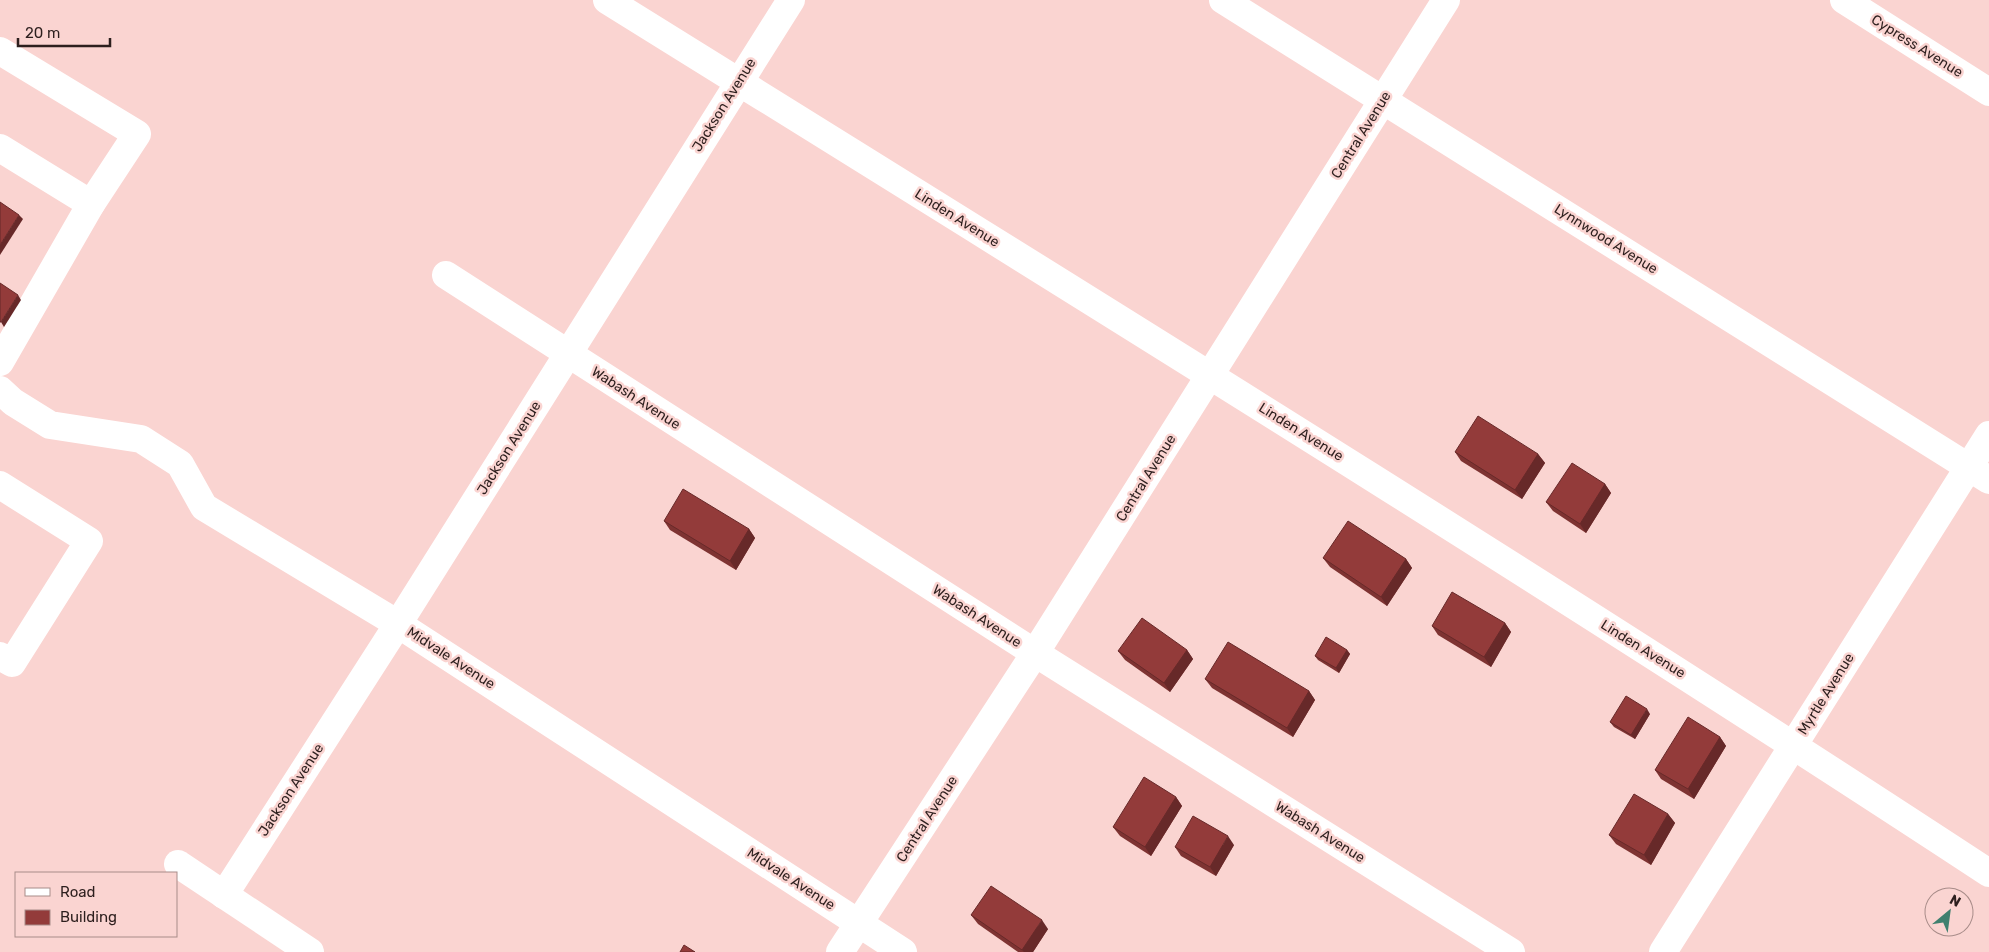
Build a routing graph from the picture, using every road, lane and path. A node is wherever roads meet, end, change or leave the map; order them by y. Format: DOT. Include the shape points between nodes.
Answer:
graph roads {
  1 [pos="607,0"];
  2 [pos="791,0"];
  3 [pos="1223,0"];
  4 [pos="1446,0"];
  5 [pos="1844,0"];
  6 [pos="0,51"];
  7 [pos="738,81"];
  8 [pos="1989,92"];
  9 [pos="1384,99"];
  10 [pos="0,148"];
  11 [pos="91,204"];
  12 [pos="446,275"];
  13 [pos="567,354"];
  14 [pos="0,362"];
  15 [pos="1210,375"];
  16 [pos="0,390"];
  17 [pos="1989,435"];
  18 [pos="1979,474"];
  19 [pos="0,485"];
  20 [pos="398,624"];
  21 [pos="1035,653"];
  22 [pos="0,656"];
  23 [pos="1794,745"];
  24 [pos="178,864"];
  25 [pos="1989,873"];
  26 [pos="224,894"];
  27 [pos="859,924"];
  28 [pos="310,952"];
  29 [pos="840,952"];
  30 [pos="903,952"];
  31 [pos="1512,952"];
  32 [pos="1663,952"];
  1 -- 7 [label="street, Linden Avenue"];
  2 -- 7 [label="street, Jackson Avenue"];
  3 -- 9 [label="street, Lynnwood Avenue"];
  4 -- 9 [label="street, Central Avenue"];
  5 -- 8 [label="street, Cypress Avenue"];
  6 -- 11 [label="street" via="137,134"];
  7 -- 13 [label="street, Jackson Avenue"];
  7 -- 15 [label="street, Linden Avenue"];
  9 -- 15 [label="street, Central Avenue"];
  9 -- 18 [label="street, Lynnwood Avenue"];
  10 -- 11 [label="street"];
  11 -- 14 [label="street"];
  12 -- 13 [label="street, Wabash Avenue"];
  13 -- 20 [label="street, Jackson Avenue"];
  13 -- 21 [label="street, Wabash Avenue"];
  15 -- 21 [label="street, Central Avenue"];
  15 -- 23 [label="street, Linden Avenue"];
  16 -- 20 [label="street, Midvale Avenue" via="50,425 141,439 180,464 204,507"];
  17 -- 18 [label="street, Myrtle Avenue"];
  18 -- 23 [label="street, Myrtle Avenue"];
  19 -- 22 [label="street" via="90,541 12,663"];
  20 -- 26 [label="street, Jackson Avenue"];
  20 -- 27 [label="street, Midvale Avenue"];
  21 -- 27 [label="street, Central Avenue"];
  21 -- 31 [label="street, Wabash Avenue"];
  23 -- 25 [label="street, Linden Avenue"];
  23 -- 32 [label="street, Myrtle Avenue"];
  24 -- 26 [label="street"];
  26 -- 28 [label="street"];
  27 -- 29 [label="street, Central Avenue"];
  27 -- 30 [label="street, Midvale Avenue"];
}
